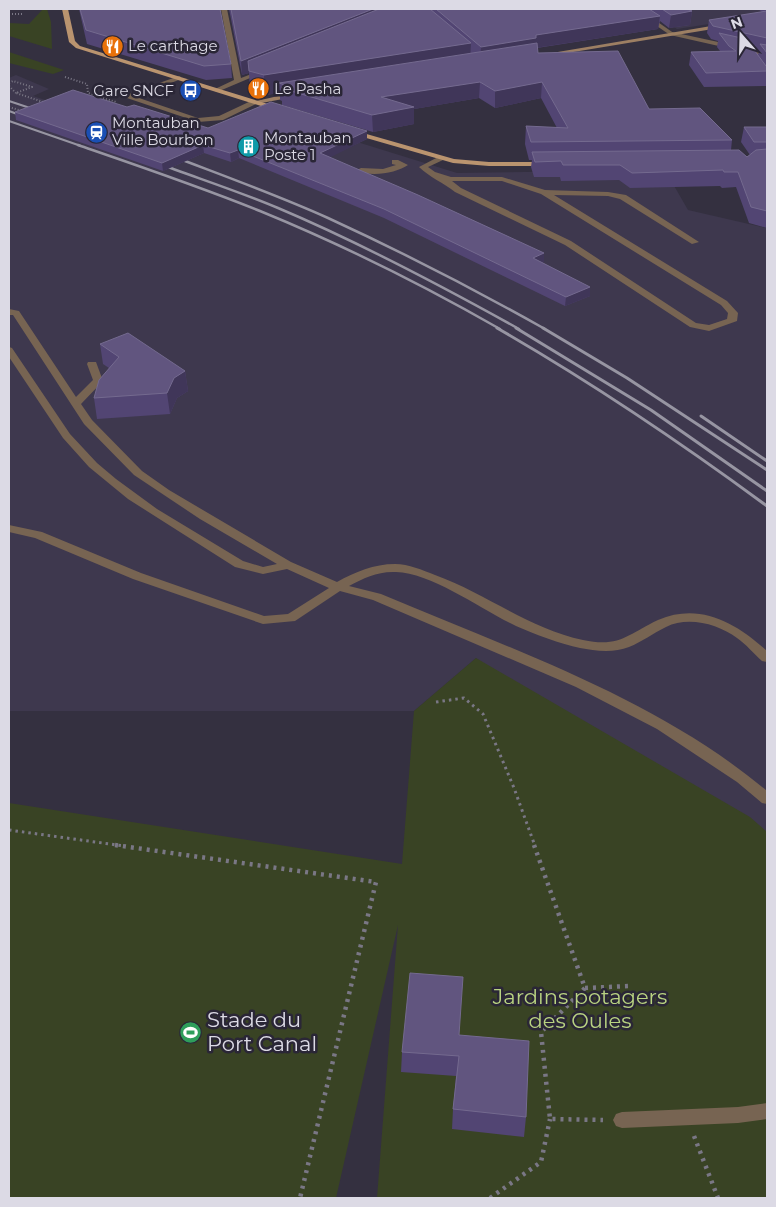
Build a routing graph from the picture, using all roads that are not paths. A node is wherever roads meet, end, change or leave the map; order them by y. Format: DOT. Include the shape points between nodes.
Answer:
graph roads {
  1 [pos="65,9"];
  2 [pos="224,9"];
  3 [pos="636,9"];
  4 [pos="731,24"];
  5 [pos="672,34"];
  6 [pos="747,50"];
  7 [pos="538,56"];
  8 [pos="767,58"];
  9 [pos="754,60"];
  10 [pos="273,67"];
  11 [pos="179,78"];
  12 [pos="767,78"];
  13 [pos="238,81"];
  14 [pos="217,90"];
  15 [pos="305,92"];
  16 [pos="256,102"];
  17 [pos="288,112"];
  18 [pos="345,129"];
  19 [pos="440,158"];
  20 [pos="394,162"];
  21 [pos="558,164"];
  22 [pos="404,165"];
  23 [pos="423,167"];
  24 [pos="361,170"];
  25 [pos="444,179"];
  26 [pos="544,192"];
  27 [pos="695,242"];
  28 [pos="9,312"];
  29 [pos="9,350"];
  30 [pos="92,364"];
  31 [pos="76,403"];
  32 [pos="9,530"];
  33 [pos="288,565"];
  34 [pos="338,587"];
  35 [pos="767,658"];
  36 [pos="767,798"];
  37 [pos="767,1111"];
  38 [pos="622,1120"];
  1 -- 11 [label="main road" via="72,42 78,47"];
  2 -- 13 [label="street"];
  3 -- 5 [label="street"];
  4 -- 5 [label="street"];
  5 -- 6 [label="street"];
  5 -- 7 [label="street"];
  6 -- 8 [label="street"];
  6 -- 9 [label="street"];
  8 -- 9 [label="street"];
  9 -- 12 [label="street"];
  10 -- 13 [label="street"];
  11 -- 14 [label="main road"];
  11 -- 16 [label="street" via="131,98 198,120 220,118"];
  13 -- 14 [label="street"];
  14 -- 16 [label="main road"];
  15 -- 16 [label="street"];
  16 -- 17 [label="main road"];
  18 -- 19 [label="main road"];
  19 -- 21 [label="main road" via="489,164"];
  19 -- 23 [label="street"];
  20 -- 22 [label="street"];
  22 -- 23 [label="street"];
  22 -- 24 [label="street" via="383,171"];
  23 -- 25 [label="street" via="430,174"];
  25 -- 26 [label="street" via="502,179"];
  25 -- 26 [label="street" via="458,190 568,243 693,325 709,328 732,321 733,313 724,303"];
  26 -- 27 [label="street" via="623,197"];
  28 -- 31 [label="street" via="16,313"];
  29 -- 33 [label="street" via="62,431 107,476 139,501 239,564 273,571"];
  30 -- 31 [label="street" via="98,381"];
  31 -- 33 [label="street" via="88,422 138,473 204,517"];
  32 -- 34 [label="street" via="38,535 137,576 263,620 291,618"];
  33 -- 34 [label="street"];
  34 -- 35 [label="street" via="362,574 378,570 410,570 448,584 522,623 581,644 604,647 625,644 663,624 695,618 742,635"];
  34 -- 36 [label="street" via="378,597 581,684 662,726"];
  37 -- 38 [label="street"];
}
